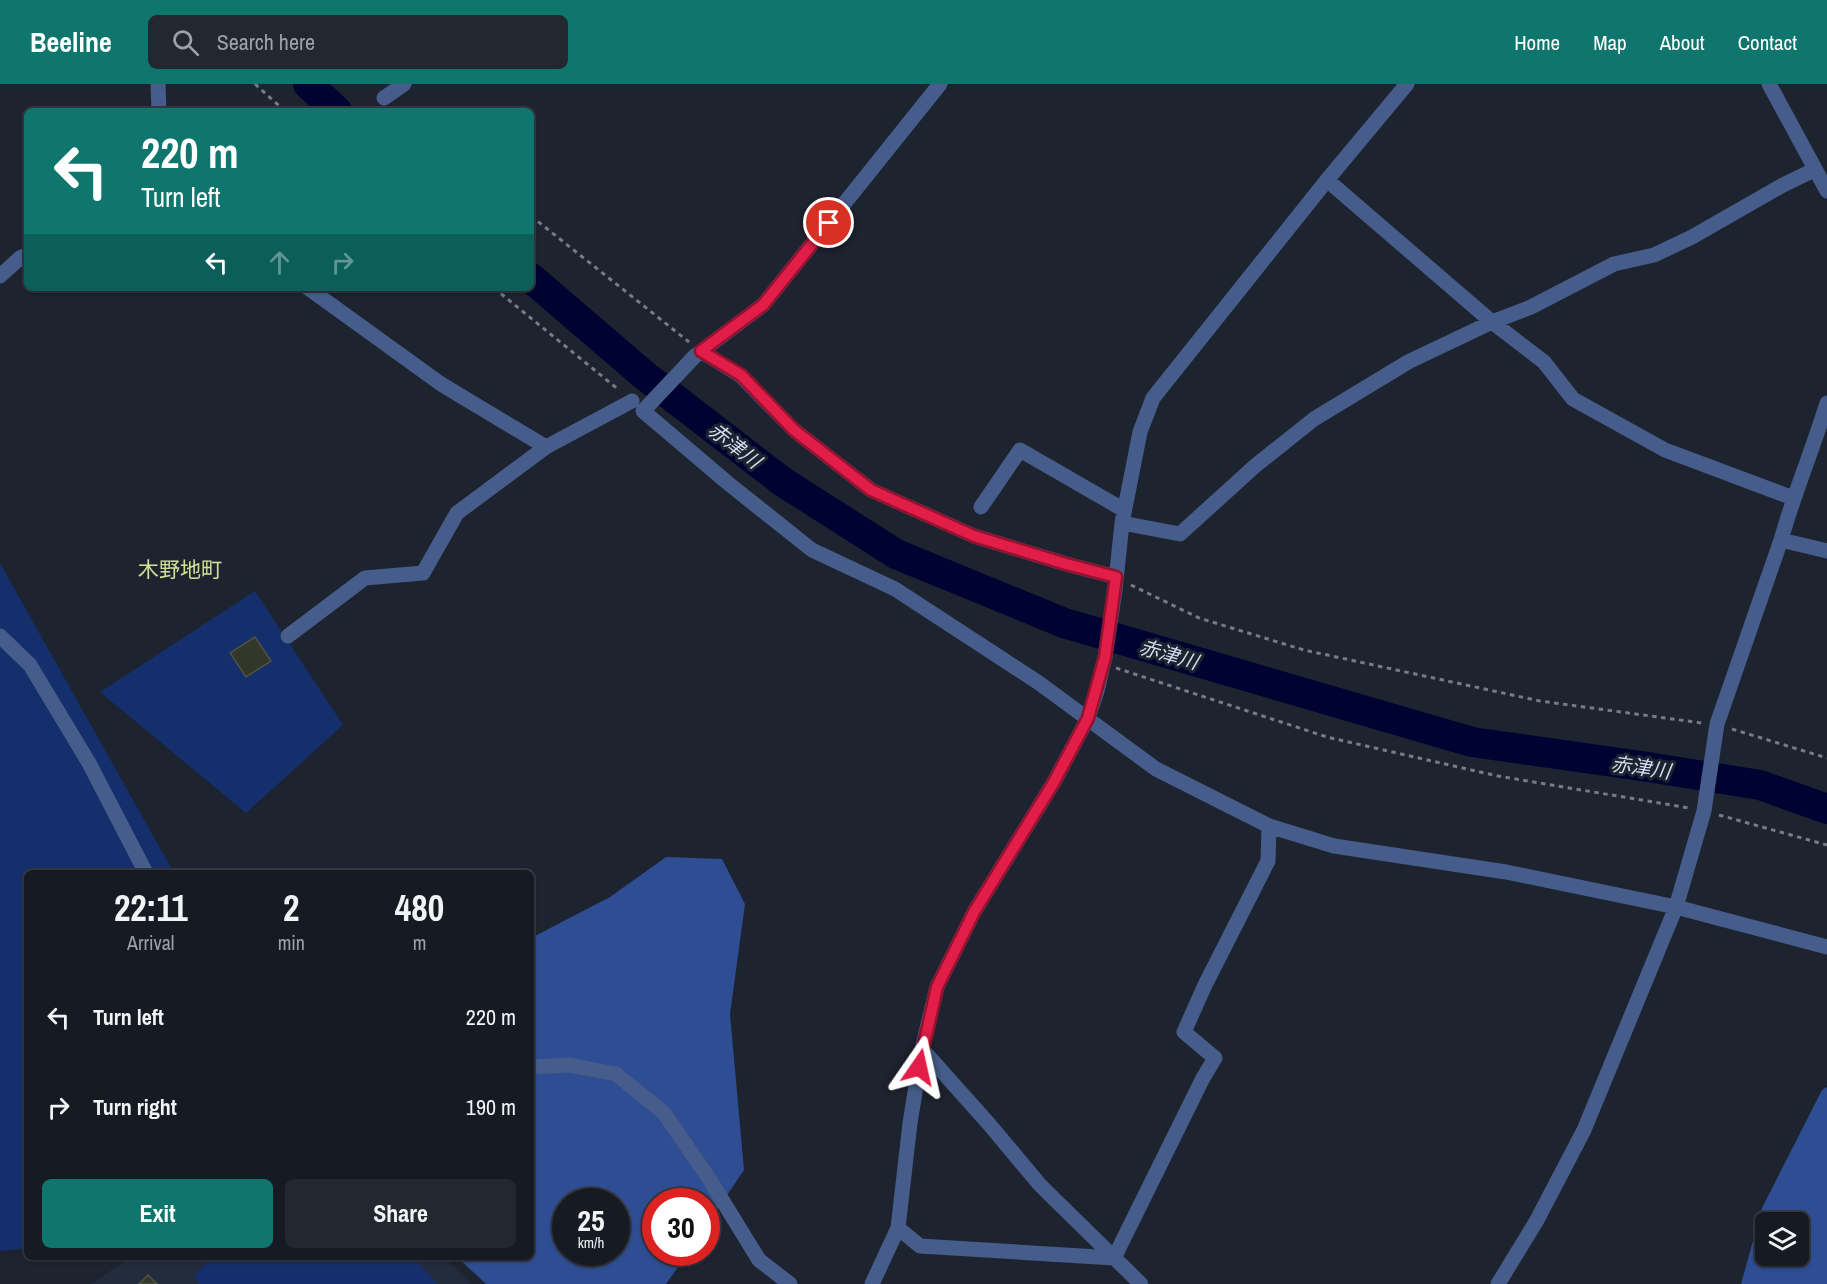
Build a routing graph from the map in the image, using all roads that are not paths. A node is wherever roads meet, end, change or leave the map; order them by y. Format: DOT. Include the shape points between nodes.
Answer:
graph roads {
  1 [pos="158,84"];
  2 [pos="404,84"];
  3 [pos="940,84"];
  4 [pos="1407,84"];
  5 [pos="1768,84"];
  6 [pos="384,98"];
  7 [pos="159,108"];
  8 [pos="1814,170"];
  9 [pos="1327,180"];
  10 [pos="1827,191"];
  11 [pos="24,256"];
  12 [pos="0,276"];
  13 [pos="312,291"];
  14 [pos="1492,322"];
  15 [pos="698,354"];
  16 [pos="632,401"];
  17 [pos="1827,403"];
  18 [pos="546,447"];
  19 [pos="1793,498"];
  20 [pos="981,507"];
  21 [pos="1123,516"];
  22 [pos="1781,540"];
  23 [pos="1827,551"];
  24 [pos="1115,584"];
  25 [pos="0,636"];
  26 [pos="288,636"];
  27 [pos="1088,718"];
  28 [pos="1269,826"];
  29 [pos="144,870"];
  30 [pos="1676,907"];
  31 [pos="1827,946"];
  32 [pos="922,1049"];
  33 [pos="534,1067"];
  34 [pos="898,1228"];
  35 [pos="1114,1258"];
  36 [pos="790,1284"];
  37 [pos="872,1284"];
  38 [pos="1141,1284"];
  39 [pos="1498,1284"];
  1 -- 7 [label="street"];
  2 -- 6 [label="street"];
  3 -- 15 [label="street" via="763,305"];
  4 -- 9 [label="street"];
  5 -- 8 [label="street"];
  8 -- 10 [label="street"];
  8 -- 14 [label="street" via="1654,255 1614,264 1531,307"];
  9 -- 14 [label="street"];
  9 -- 21 [label="street" via="1154,398 1140,432"];
  11 -- 12 [label="street"];
  13 -- 18 [label="street" via="441,384"];
  14 -- 19 [label="street" via="1544,362 1573,399 1665,450"];
  14 -- 21 [label="street" via="1408,362 1314,419 1180,534"];
  15 -- 24 [label="street" via="741,375 794,430 871,490 974,536 1066,564"];
  15 -- 27 [label="street" via="643,411 812,550 895,589"];
  16 -- 18 [label="street"];
  17 -- 19 [label="street"];
  18 -- 26 [label="street" via="457,513 423,573 365,578"];
  19 -- 22 [label="street"];
  20 -- 21 [label="street" via="1020,450"];
  21 -- 24 [label="street"];
  22 -- 23 [label="street"];
  22 -- 30 [label="street" via="1716,728 1705,806"];
  24 -- 27 [label="street" via="1104,660"];
  25 -- 29 [label="street" via="30,665"];
  27 -- 28 [label="street" via="1156,769"];
  27 -- 32 [label="street" via="1054,782 974,912 937,987"];
  28 -- 30 [label="street" via="1334,846 1506,872"];
  28 -- 35 [label="street" via="1268,861 1184,1032 1215,1058"];
  30 -- 31 [label="street"];
  30 -- 39 [label="street" via="1584,1130"];
  32 -- 34 [label="street"];
  32 -- 35 [label="street" via="1040,1185"];
  33 -- 36 [label="street" via="568,1065 616,1074 664,1113 759,1260"];
  34 -- 35 [label="street" via="920,1246"];
  34 -- 37 [label="street"];
  35 -- 38 [label="street"];
}
